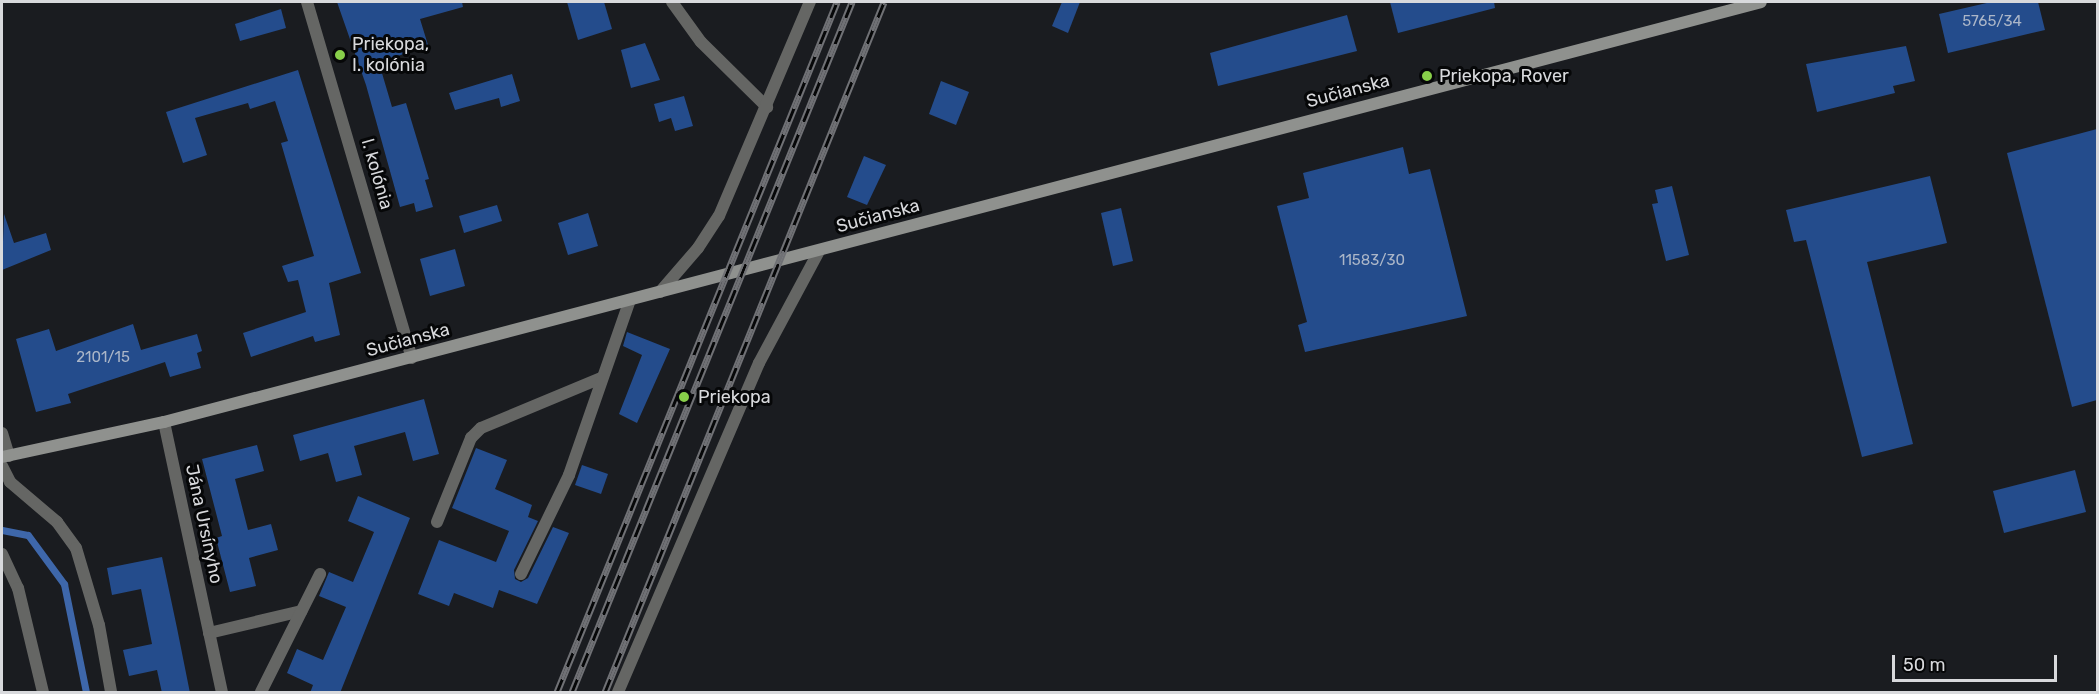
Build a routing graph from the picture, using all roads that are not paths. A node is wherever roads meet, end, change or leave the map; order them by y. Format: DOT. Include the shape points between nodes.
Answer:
graph roads {
  1 [pos="307,2"];
  2 [pos="672,2"];
  3 [pos="810,2"];
  4 [pos="1761,2"];
  5 [pos="767,107"];
  6 [pos="819,251"];
  7 [pos="660,292"];
  8 [pos="630,300"];
  9 [pos="412,358"];
  10 [pos="601,378"];
  11 [pos="164,422"];
  12 [pos="2,433"];
  13 [pos="4,460"];
  14 [pos="437,522"];
  15 [pos="2,554"];
  16 [pos="320,574"];
  17 [pos="521,574"];
  18 [pos="301,611"];
  19 [pos="209,633"];
  20 [pos="43,693"];
  21 [pos="111,693"];
  22 [pos="222,693"];
  23 [pos="261,693"];
  24 [pos="618,693"];
  1 -- 9 [label="street, I. kolónia"];
  2 -- 5 [label="street" via="701,42"];
  3 -- 5 [label="street"];
  4 -- 6 [label="street, Sučianska"];
  5 -- 7 [label="street" via="719,216 698,248"];
  6 -- 7 [label="street, Sučianska"];
  6 -- 24 [label="street" via="759,363"];
  7 -- 8 [label="street, Sučianska"];
  8 -- 9 [label="street, Sučianska"];
  8 -- 10 [label="street"];
  9 -- 11 [label="street, Sučianska"];
  10 -- 14 [label="street" via="480,428 471,438"];
  10 -- 17 [label="street" via="569,475"];
  11 -- 13 [label="street, Sučianska"];
  11 -- 19 [label="street, Jána Ursínyho"];
  12 -- 13 [label="street"];
  13 -- 21 [label="street" via="10,482 57,522 76,548 99,625"];
  15 -- 20 [label="street" via="18,588"];
  16 -- 18 [label="street"];
  18 -- 19 [label="street"];
  18 -- 23 [label="street"];
  19 -- 22 [label="street, Jána Ursínyho"];
}
